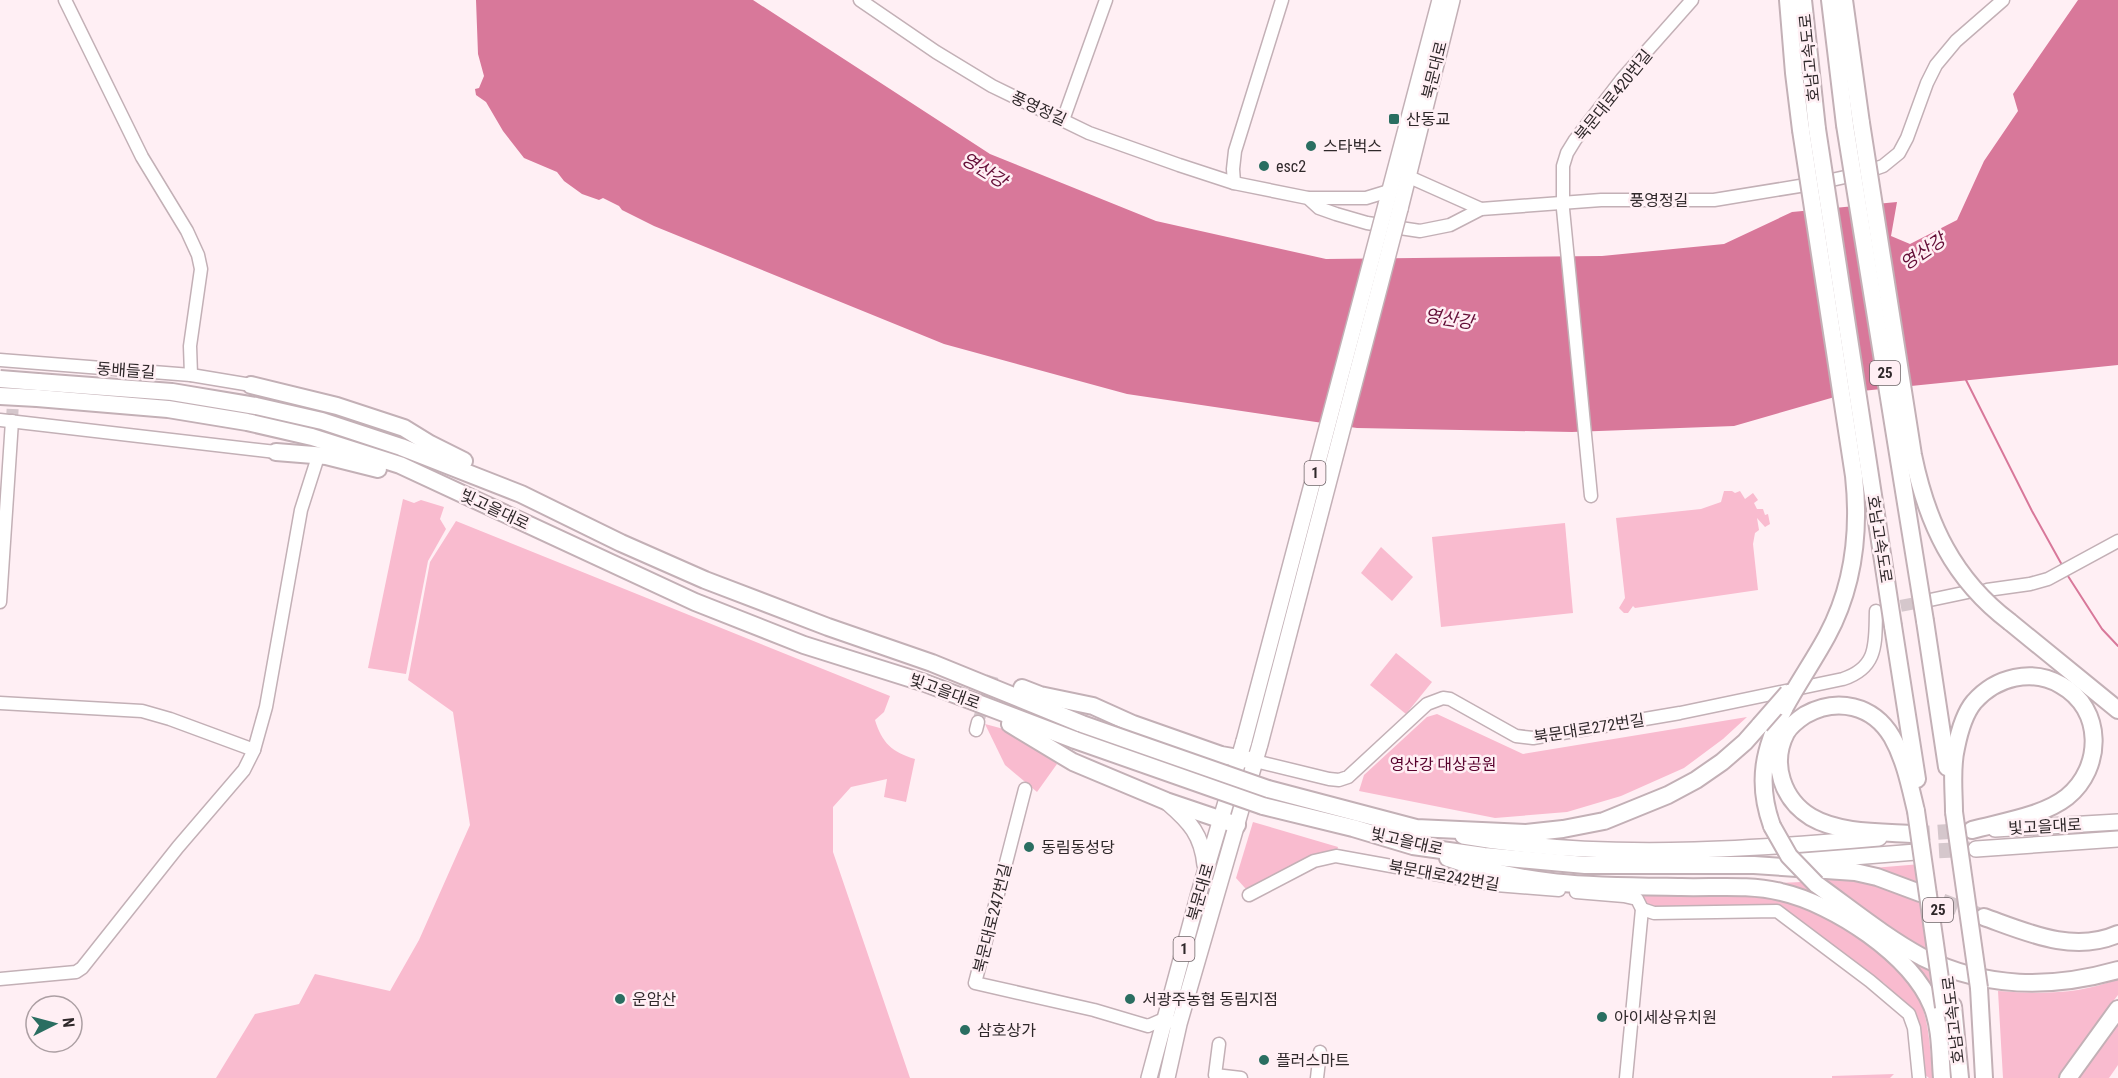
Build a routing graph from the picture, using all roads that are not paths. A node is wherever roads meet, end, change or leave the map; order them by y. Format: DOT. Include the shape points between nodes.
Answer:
graph roads {
  1 [pos="65,0"];
  2 [pos="860,0"];
  3 [pos="1106,0"];
  4 [pos="1282,0"];
  5 [pos="1440,0"];
  6 [pos="1452,0"];
  7 [pos="1692,0"];
  8 [pos="1788,0"];
  9 [pos="1803,0"];
  10 [pos="1830,0"];
  11 [pos="1844,0"];
  12 [pos="2003,0"];
  13 [pos="1063,120"];
  14 [pos="1853,124"];
  15 [pos="1809,130"];
  16 [pos="1407,176"];
  17 [pos="1234,183"];
  18 [pos="1308,198"];
  19 [pos="1392,202"];
  20 [pos="1480,209"];
  21 [pos="1564,210"];
  22 [pos="0,360"];
  23 [pos="191,375"];
  24 [pos="0,379"];
  25 [pos="251,385"];
  26 [pos="37,390"];
  27 [pos="0,396"];
  28 [pos="6,421"];
  29 [pos="0,426"];
  30 [pos="276,452"];
  31 [pos="316,463"];
  32 [pos="521,494"];
  33 [pos="468,496"];
  34 [pos="1591,496"];
  35 [pos="2118,541"];
  36 [pos="1987,590"];
  37 [pos="1968,592"];
  38 [pos="1930,600"];
  39 [pos="0,602"];
  40 [pos="1876,611"];
  41 [pos="932,663"];
  42 [pos="2067,669"];
  43 [pos="1800,679"];
  44 [pos="925,683"];
  45 [pos="2118,700"];
  46 [pos="0,703"];
  47 [pos="2118,710"];
  48 [pos="254,750"];
  49 [pos="1238,758"];
  50 [pos="1255,761"];
  51 [pos="1024,789"];
  52 [pos="1166,801"];
  53 [pos="1954,812"];
  54 [pos="1919,813"];
  55 [pos="1221,820"];
  56 [pos="2118,822"];
  57 [pos="1237,825"];
  58 [pos="1416,828"];
  59 [pos="1972,830"];
  60 [pos="1915,834"];
  61 [pos="2118,839"];
  62 [pos="1413,846"];
  63 [pos="1976,849"];
  64 [pos="1916,852"];
  65 [pos="1754,865"];
  66 [pos="1205,873"];
  67 [pos="1920,893"];
  68 [pos="1250,895"];
  69 [pos="1642,909"];
  70 [pos="1984,917"];
  71 [pos="2118,934"];
  72 [pos="2118,970"];
  73 [pos="0,979"];
  74 [pos="1948,1006"];
  75 [pos="2118,1009"];
  76 [pos="1171,1022"];
  77 [pos="1219,1044"];
  78 [pos="1320,1052"];
  79 [pos="1149,1078"];
  80 [pos="1167,1078"];
  81 [pos="1241,1078"];
  82 [pos="1317,1078"];
  83 [pos="1626,1078"];
  84 [pos="1919,1078"];
  85 [pos="1942,1078"];
  86 [pos="1952,1078"];
  87 [pos="1960,1078"];
  88 [pos="1984,1078"];
  89 [pos="2068,1078"];
  1 -- 23 [label="street" via="142,156 198,255 201,269 190,346"];
  2 -- 13 [label="street, 풍영정길" via="992,86"];
  3 -- 13 [label="street"];
  4 -- 17 [label="street" via="1235,152"];
  5 -- 19 [label="main road, 북문대로 / 1"];
  6 -- 16 [label="main road, 북문대로 / 1"];
  7 -- 21 [label="street, 북문대로420번길" via="1622,79 1567,153 1563,166"];
  8 -- 15 [label="highway" via="1794,72"];
  9 -- 15 [label="highway, 호남고속도로 / 25"];
  10 -- 14 [label="highway, 호남고속도로 / 25"];
  11 -- 14 [label="highway"];
  12 -- 21 [label="street, 풍영정길" via="1956,41 1936,65 1907,138 1899,153 1883,166 1818,183 1714,200 1651,199"];
  13 -- 17 [label="street, 풍영정길" via="1117,144"];
  14 -- 42 [label="highway, bridge" via="1913,455 1933,525 1970,586"];
  14 -- 53 [label="highway, 호남고속도로 / 25, bridge"];
  15 -- 43 [label="highway, bridge" via="1857,513 1854,561 1843,602"];
  15 -- 54 [label="highway, 호남고속도로 / 25, bridge" via="1893,626"];
  16 -- 19 [label="main road, 북문대로 / 1"];
  16 -- 20 [label="street"];
  17 -- 18 [label="street, 풍영정길"];
  18 -- 19 [label="street"];
  18 -- 20 [label="street, 풍영정길" via="1319,208 1336,214 1410,231 1450,225"];
  19 -- 49 [label="main road, 북문대로 / 1, bridge"];
  19 -- 50 [label="main road, 북문대로 / 1, bridge"];
  20 -- 21 [label="street, 풍영정길"];
  21 -- 34 [label="street, 북문대로420번길"];
  22 -- 23 [label="street, 동배들길"];
  23 -- 25 [label="street, 동배들길"];
  24 -- 26 [label="highway, 빛고을대로, bridge"];
  25 -- 32 [label="highway" via="337,406 404,428 489,472"];
  26 -- 27 [label="highway, 빛고을대로, bridge"];
  26 -- 32 [label="highway, 빛고을대로" via="172,392 256,406 322,421 401,447"];
  26 -- 33 [label="highway, 빛고을대로" via="247,422 312,437 400,465"];
  28 -- 29 [label="street"];
  28 -- 30 [label="street"];
  28 -- 39 [label="street"];
  30 -- 33 [label="highway" via="326,456"];
  31 -- 48 [label="street" via="301,510 266,707"];
  32 -- 41 [label="highway, 빛고을대로" via="705,580"];
  33 -- 44 [label="highway, 빛고을대로" via="695,602 804,645"];
  35 -- 36 [label="street" via="2048,579"];
  37 -- 38 [label="street"];
  40 -- 50 [label="street, 북문대로272번길" via="1876,639 1870,660 1854,675 1843,678 1680,713 1533,738 1516,736 1443,698 1427,704 1348,777 1329,779"];
  41 -- 49 [label="highway" via="1092,706 1174,739"];
  41 -- 58 [label="highway, 빛고을대로, bridge" via="1082,723 1268,789"];
  42 -- 45 [label="highway"];
  42 -- 47 [label="highway"];
  43 -- 58 [label="highway, bridge" via="1745,742 1722,762 1659,800 1604,821 1563,829 1526,833"];
  43 -- 72 [label="highway, bridge" via="1769,742 1765,801 1772,826 1789,856 1816,884 1920,956 1966,974 2046,984"];
  44 -- 52 [label="highway" via="971,709 1015,726 1073,762"];
  44 -- 62 [label="highway, 빛고을대로, bridge" via="1263,806"];
  46 -- 48 [label="street" via="142,711"];
  48 -- 73 [label="street" via="244,770 82,968 76,972"];
  49 -- 50 [label="highway"];
  49 -- 55 [label="main road, 북문대로 / 1"];
  50 -- 57 [label="main road, 북문대로 / 1"];
  51 -- 76 [label="street, 북문대로247번길" via="975,983 1148,1026"];
  52 -- 55 [label="highway"];
  52 -- 66 [label="main road" via="1194,829 1204,851"];
  53 -- 59 [label="highway" via="1955,751 1962,724 1974,702 1989,688 2024,676 2043,677 2076,696 2094,731 2094,751 2079,785 2053,806"];
  53 -- 88 [label="highway, 호남고속도로 / 25, bridge" via="1978,988"];
  54 -- 60 [label="highway" via="1901,754 1876,717 1849,706 1819,707 1800,718 1786,733 1779,772 1785,791 1797,806 1834,826"];
  54 -- 74 [label="highway, 호남고속도로 / 25"];
  55 -- 57 [label="highway"];
  55 -- 66 [label="main road, 북문대로 / 1"];
  56 -- 59 [label="main road, 빛고을대로"];
  57 -- 76 [label="main road, 북문대로 / 1"];
  58 -- 60 [label="main road, 빛고을대로" via="1527,844 1627,849 1807,844"];
  61 -- 63 [label="main road, 빛고을대로"];
  62 -- 65 [label="highway, 빛고을대로" via="1585,865"];
  62 -- 85 [label="highway" via="1482,871 1521,879 1578,885 1748,888 1779,891 1806,900 1833,912 1878,942 1921,985 1937,1026"];
  64 -- 65 [label="main road, 빛고을대로"];
  65 -- 67 [label="highway" via="1855,872"];
  66 -- 76 [label="main road, 북문대로 / 1"];
  68 -- 69 [label="street, 북문대로242번길" via="1314,861 1336,856 1496,885 1624,896 1637,899"];
  69 -- 83 [label="street"];
  69 -- 84 [label="street, 북문대로242번길" via="1654,913 1777,911 1909,1014"];
  70 -- 71 [label="highway" via="2054,940 2080,943"];
  74 -- 86 [label="highway"];
  74 -- 87 [label="highway, 호남고속도로 / 25"];
  75 -- 89 [label="highway"];
  76 -- 79 [label="main road, 북문대로 / 1"];
  76 -- 80 [label="main road, 북문대로 / 1"];
  77 -- 81 [label="street" via="1215,1075"];
  78 -- 82 [label="street"];
}
